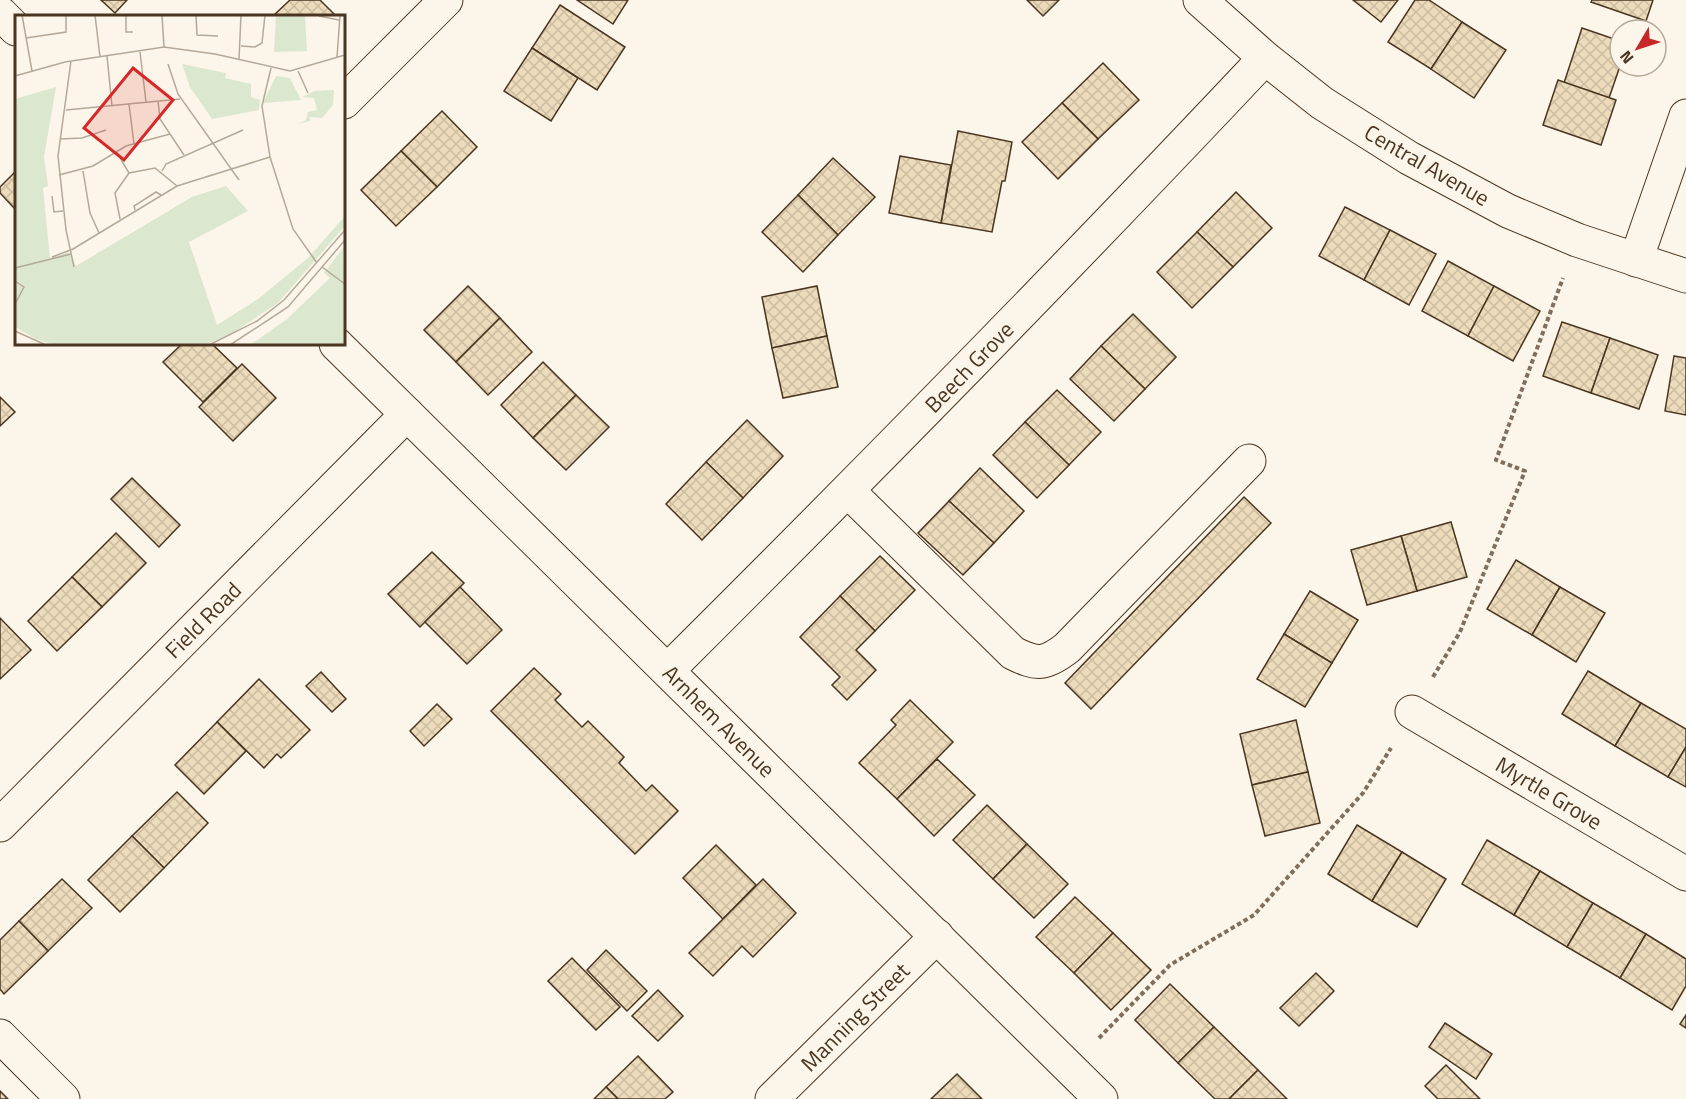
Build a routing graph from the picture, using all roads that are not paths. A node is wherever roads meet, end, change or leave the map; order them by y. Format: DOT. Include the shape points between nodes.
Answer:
graph roads {
  1 [pos="446,0"];
  2 [pos="1200,0"];
  3 [pos="0,13"];
  4 [pos="15,28"];
  5 [pos="1265,58"];
  6 [pos="345,101"];
  7 [pos="1686,116"];
  8 [pos="1636,260"];
  9 [pos="1686,276"];
  10 [pos="337,345"];
  11 [pos="407,414"];
  12 [pos="1249,461"];
  13 [pos="848,491"];
  14 [pos="668,670"];
  15 [pos="1412,712"];
  16 [pos="0,825"];
  17 [pos="1686,874"];
  18 [pos="937,936"];
  19 [pos="0,1036"];
  20 [pos="63,1099"];
  21 [pos="772,1099"];
  22 [pos="1101,1099"];
  1 -- 6 [label="street"];
  2 -- 5 [label="street, Central Avenue"];
  3 -- 4 [label="street"];
  5 -- 8 [label="street, Central Avenue" via="1322,103 1409,158 1508,211"];
  5 -- 13 [label="street, Beech Grove"];
  7 -- 8 [label="street"];
  8 -- 9 [label="street, Central Avenue"];
  10 -- 11 [label="street, Arnhem Avenue"];
  11 -- 14 [label="street, Arnhem Avenue"];
  11 -- 16 [label="street, Field Road"];
  12 -- 13 [label="street" via="1067,648 1052,660 1032,662 1013,653"];
  13 -- 14 [label="street, Beech Grove"];
  14 -- 18 [label="street, Arnhem Avenue"];
  15 -- 17 [label="street, Myrtle Grove"];
  18 -- 21 [label="street, Manning Street"];
  18 -- 22 [label="street, Arnhem Avenue"];
  19 -- 20 [label="street"];
}
